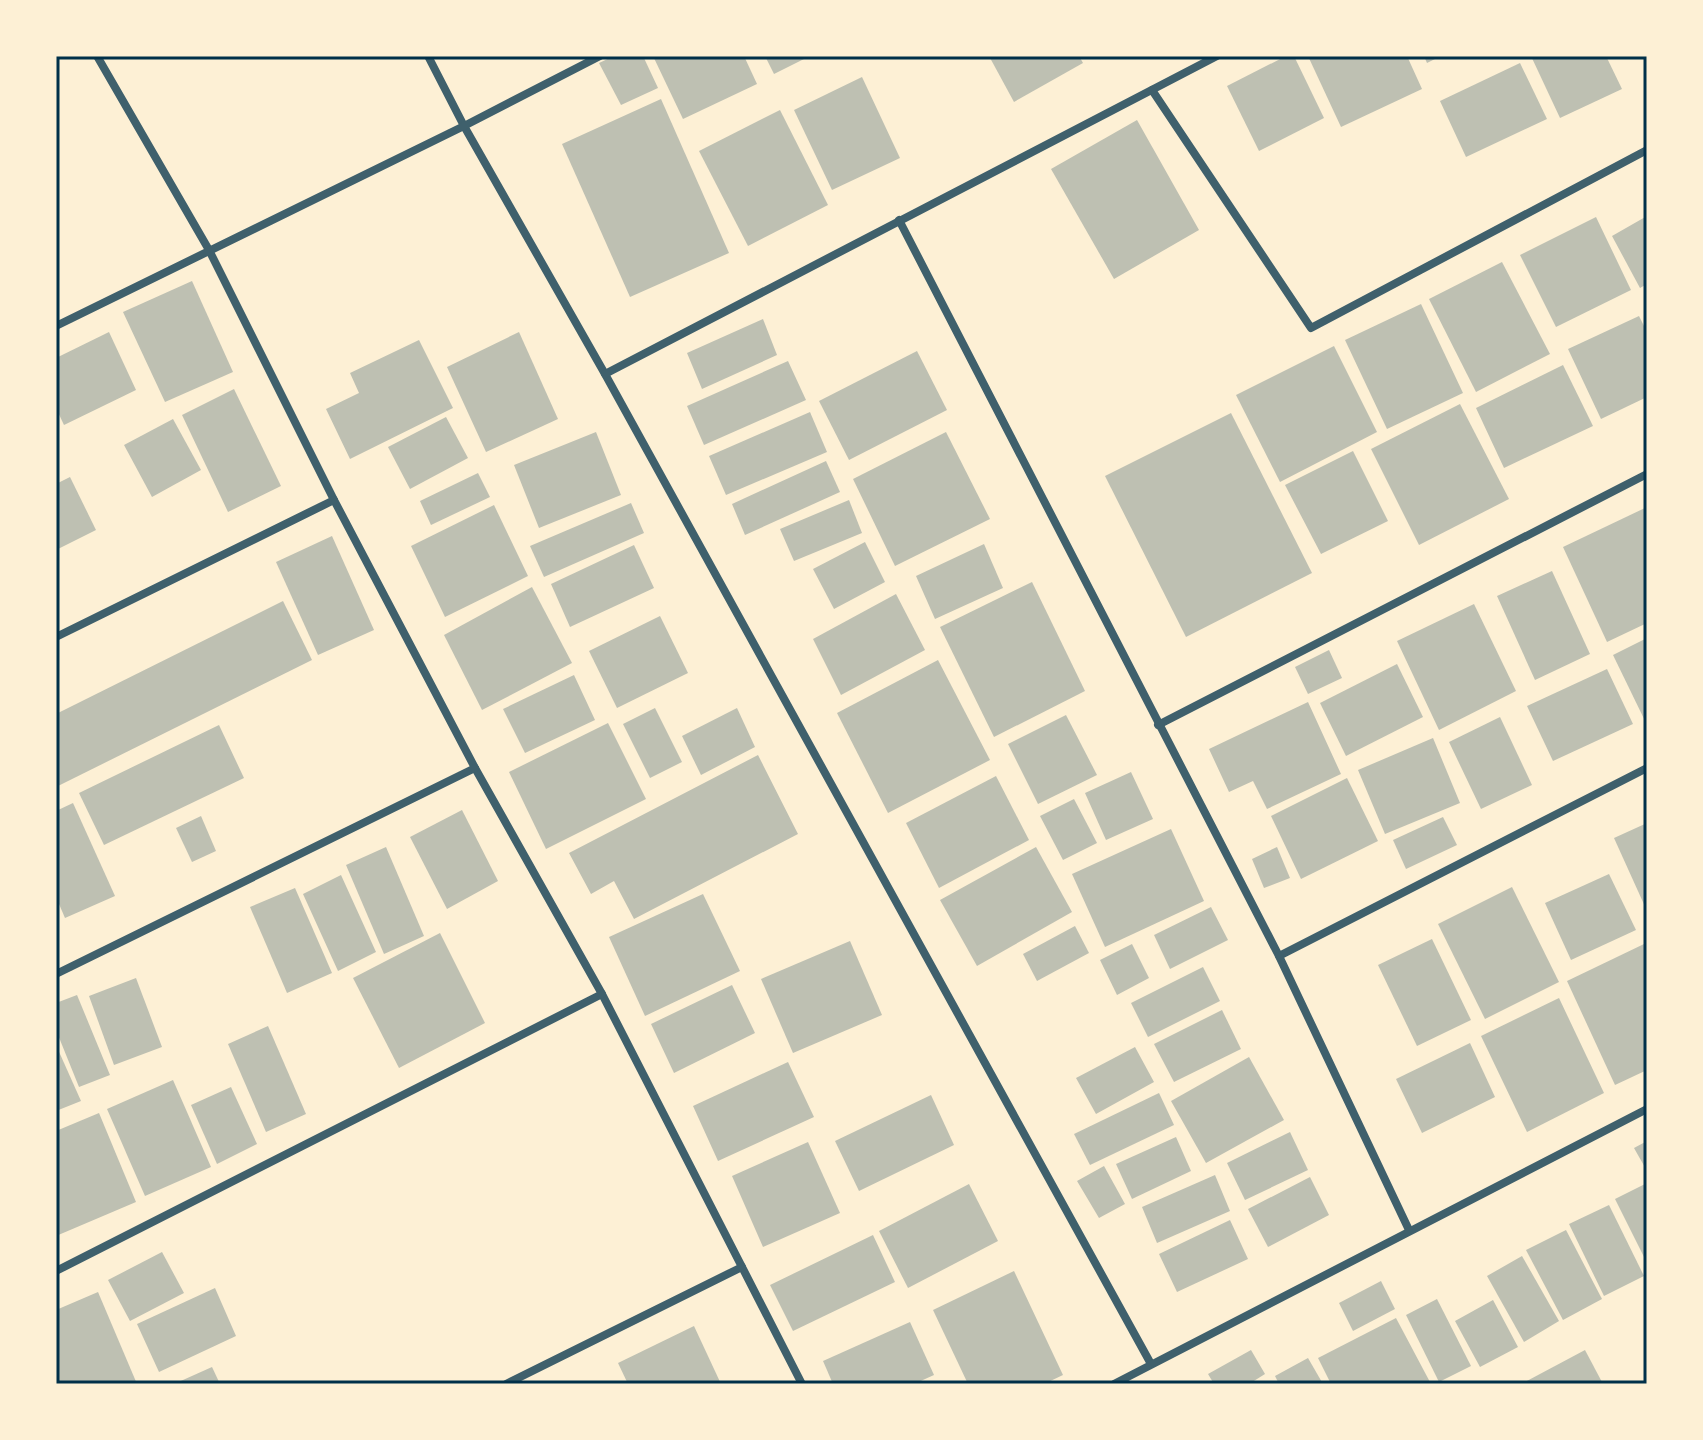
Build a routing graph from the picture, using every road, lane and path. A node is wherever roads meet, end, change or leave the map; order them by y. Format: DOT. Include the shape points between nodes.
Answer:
graph roads {
  1 [pos="97,56"];
  2 [pos="428,56"];
  3 [pos="600,56"];
  4 [pos="1217,56"];
  5 [pos="1152,90"];
  6 [pos="464,126"];
  7 [pos="1647,150"];
  8 [pos="899,220"];
  9 [pos="209,250"];
  10 [pos="56,326"];
  11 [pos="605,374"];
  12 [pos="1647,474"];
  13 [pos="334,500"];
  14 [pos="56,637"];
  15 [pos="1158,725"];
  16 [pos="475,768"];
  17 [pos="1647,768"];
  18 [pos="1279,956"];
  19 [pos="56,974"];
  20 [pos="602,994"];
  21 [pos="1647,1109"];
  22 [pos="1409,1230"];
  23 [pos="742,1267"];
  24 [pos="56,1271"];
  25 [pos="1151,1364"];
  26 [pos="506,1384"];
  27 [pos="802,1384"];
  28 [pos="1114,1384"];
  1 -- 9 [label="street"];
  2 -- 6 [label="street"];
  3 -- 6 [label="street"];
  4 -- 5 [label="street"];
  5 -- 7 [label="street" via="1311,328"];
  5 -- 8 [label="street"];
  6 -- 9 [label="street"];
  6 -- 11 [label="street"];
  8 -- 11 [label="street"];
  8 -- 15 [label="street"];
  9 -- 10 [label="street"];
  9 -- 13 [label="street"];
  11 -- 25 [label="street"];
  12 -- 15 [label="street"];
  13 -- 14 [label="street"];
  13 -- 16 [label="street"];
  15 -- 18 [label="street"];
  16 -- 19 [label="street"];
  16 -- 20 [label="street"];
  17 -- 18 [label="street"];
  18 -- 22 [label="street"];
  20 -- 23 [label="street"];
  20 -- 24 [label="street"];
  21 -- 22 [label="street"];
  22 -- 25 [label="street"];
  23 -- 26 [label="street"];
  23 -- 27 [label="street"];
  25 -- 28 [label="street"];
}
